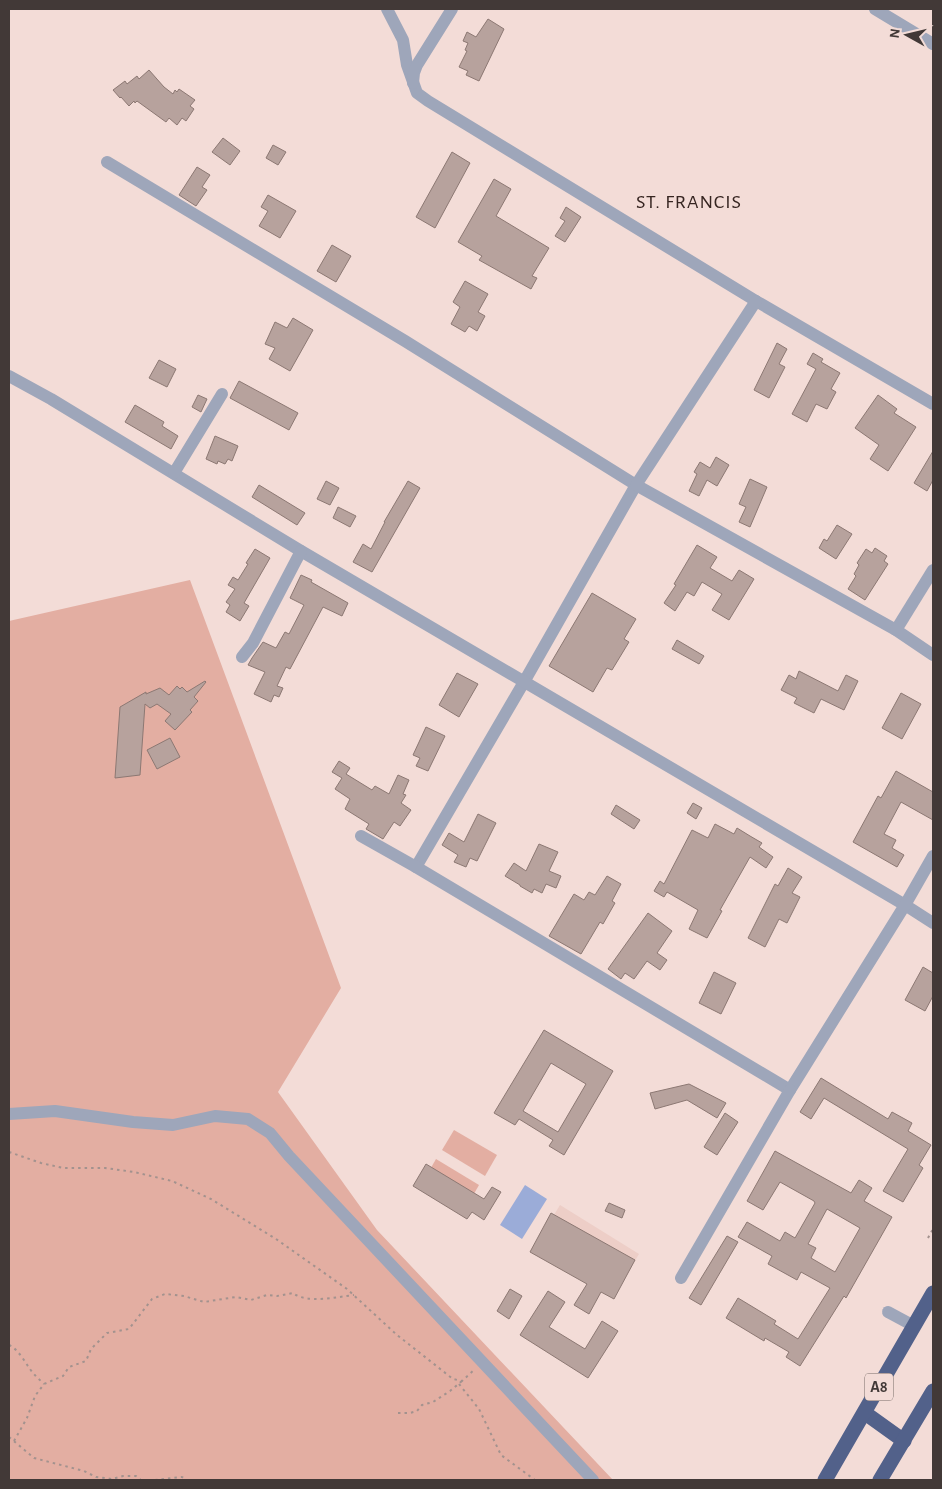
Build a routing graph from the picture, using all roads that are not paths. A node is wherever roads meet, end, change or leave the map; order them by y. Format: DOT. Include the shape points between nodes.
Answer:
graph roads {
  1 [pos="387,9"];
  2 [pos="452,9"];
  3 [pos="875,9"];
  4 [pos="933,44"];
  5 [pos="414,82"];
  6 [pos="107,162"];
  7 [pos="756,301"];
  8 [pos="9,376"];
  9 [pos="222,394"];
  10 [pos="933,404"];
  11 [pos="174,474"];
  12 [pos="636,485"];
  13 [pos="301,550"];
  14 [pos="933,570"];
  15 [pos="896,630"];
  16 [pos="933,655"];
  17 [pos="242,658"];
  18 [pos="524,682"];
  19 [pos="361,836"];
  20 [pos="933,856"];
  21 [pos="416,867"];
  22 [pos="905,905"];
  23 [pos="933,923"];
  24 [pos="790,1090"];
  25 [pos="9,1114"];
  26 [pos="681,1278"];
  27 [pos="933,1293"];
  28 [pos="888,1312"];
  29 [pos="914,1326"];
  30 [pos="933,1391"];
  31 [pos="864,1412"];
  32 [pos="904,1441"];
  33 [pos="593,1480"];
  34 [pos="825,1480"];
  35 [pos="880,1480"];
  1 -- 5 [label="street" via="403,40 406,65"];
  2 -- 5 [label="street" via="417,65"];
  3 -- 4 [label="street"];
  5 -- 7 [label="street" via="418,93 428,101"];
  6 -- 12 [label="street" via="405,341"];
  7 -- 10 [label="street"];
  7 -- 12 [label="street"];
  8 -- 11 [label="street"];
  9 -- 11 [label="street"];
  11 -- 13 [label="street"];
  12 -- 15 [label="street"];
  12 -- 18 [label="street"];
  13 -- 17 [label="street"];
  13 -- 18 [label="street"];
  14 -- 15 [label="street"];
  15 -- 16 [label="street"];
  18 -- 21 [label="street"];
  18 -- 22 [label="street"];
  19 -- 21 [label="street"];
  20 -- 22 [label="street"];
  21 -- 24 [label="street"];
  22 -- 23 [label="street"];
  22 -- 24 [label="street"];
  24 -- 26 [label="street"];
  25 -- 33 [label="street" via="55,1111 173,1125 215,1116 248,1119 270,1133"];
  27 -- 29 [label="highway, A8"];
  28 -- 29 [label="street"];
  29 -- 31 [label="highway, A8"];
  30 -- 32 [label="highway"];
  31 -- 32 [label="highway"];
  31 -- 34 [label="highway, A8"];
  32 -- 35 [label="highway"];
}
